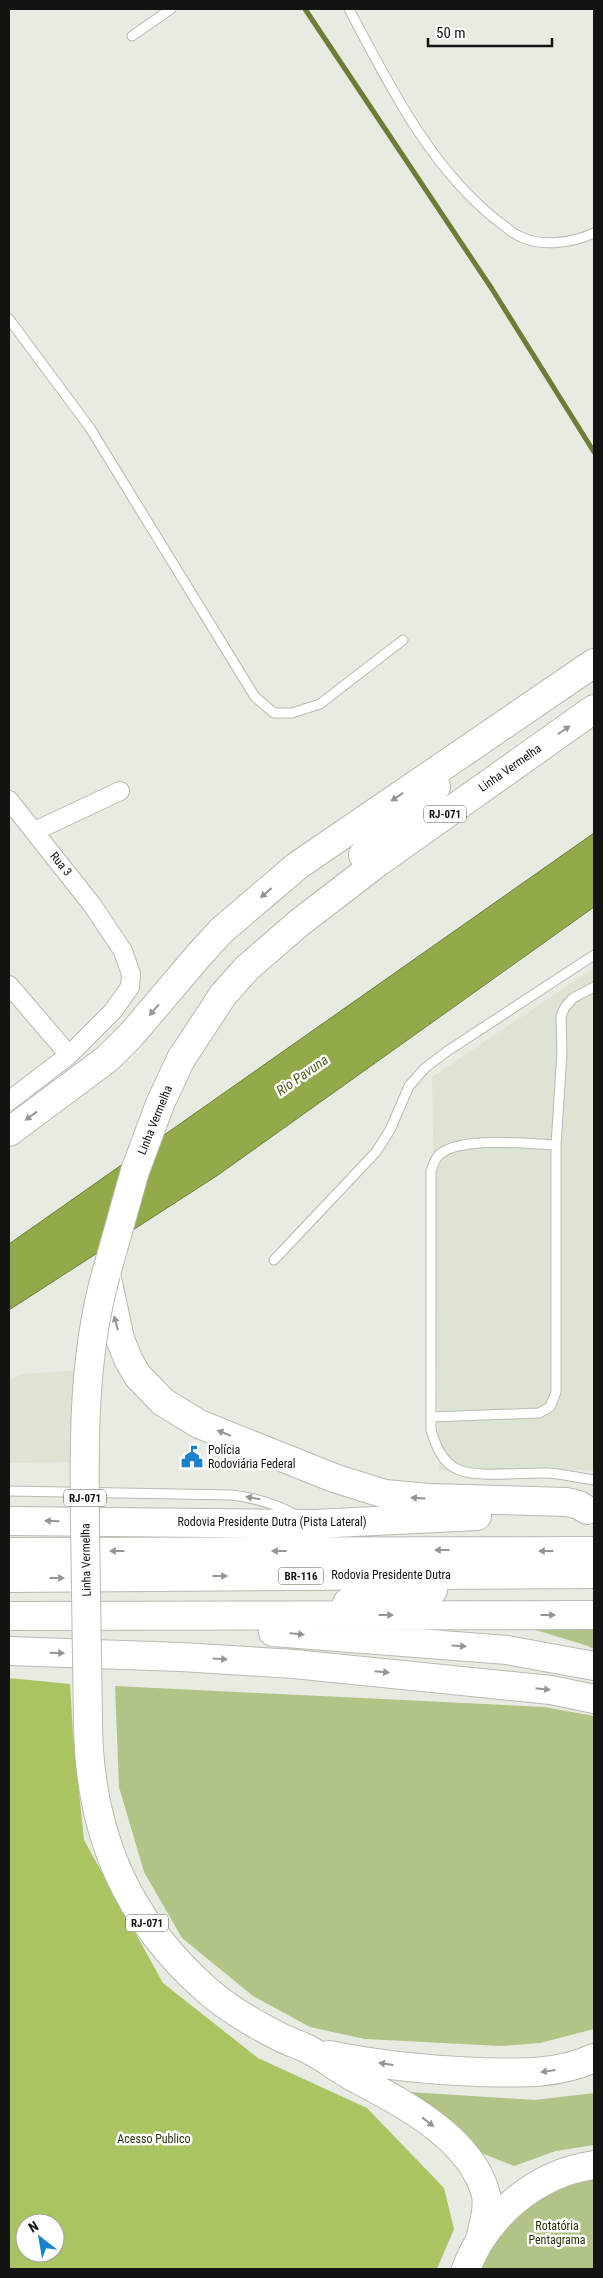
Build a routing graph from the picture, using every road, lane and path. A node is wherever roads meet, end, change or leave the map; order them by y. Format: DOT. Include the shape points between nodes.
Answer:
graph roads {
  1 [pos="171,9"];
  2 [pos="349,9"];
  3 [pos="132,36"];
  4 [pos="594,233"];
  5 [pos="9,319"];
  6 [pos="403,640"];
  7 [pos="594,663"];
  8 [pos="594,709"];
  9 [pos="496,731"];
  10 [pos="120,791"];
  11 [pos="10,804"];
  12 [pos="34,831"];
  13 [pos="299,923"];
  14 [pos="594,955"];
  15 [pos="9,985"];
  16 [pos="594,987"];
  17 [pos="69,1055"];
  18 [pos="9,1101"];
  19 [pos="9,1132"];
  20 [pos="556,1145"];
  21 [pos="274,1260"];
  22 [pos="106,1274"];
  23 [pos="431,1417"];
  24 [pos="594,1480"];
  25 [pos="9,1491"];
  26 [pos="591,1510"];
  27 [pos="9,1520"];
  28 [pos="314,1524"];
  29 [pos="594,1551"];
  30 [pos="9,1552"];
  31 [pos="594,1574"];
  32 [pos="9,1578"];
  33 [pos="594,1584"];
  34 [pos="127,1614"];
  35 [pos="313,1615"];
  36 [pos="594,1615"];
  37 [pos="9,1616"];
  38 [pos="9,1651"];
  39 [pos="594,1666"];
  40 [pos="594,1698"];
  41 [pos="313,2051"];
  42 [pos="594,2058"];
  43 [pos="594,2165"];
  44 [pos="480,2240"];
  45 [pos="466,2269"];
  1 -- 3 [label="lane"];
  2 -- 4 [label="lane" via="426,143 473,200 518,236 548,243 577,241"];
  5 -- 6 [label="lane" via="90,428 255,697 274,713 292,713 320,704"];
  7 -- 9 [label="main road"];
  13 -- 8 [label="main road, Linha Vermelha / RJ-071, one-way" via="377,863"];
  9 -- 13 [label="main road" via="333,883"];
  9 -- 19 [label="main road, one-way" via="297,866 222,930 132,1034 106,1059"];
  10 -- 12 [label="street"];
  11 -- 12 [label="street, Rua 3"];
  12 -- 17 [label="street, Rua 3" via="110,932 129,963 131,974 130,987 114,1011"];
  13 -- 22 [label="main road, Linha Vermelha / RJ-071" via="266,950 223,995 178,1067 135,1171"];
  14 -- 21 [label="lane" via="425,1068 409,1086 390,1130 376,1152"];
  15 -- 17 [label="street"];
  16 -- 20 [label="lane" via="574,998 561,1016"];
  17 -- 18 [label="street, Rua 3"];
  20 -- 23 [label="lane" via="469,1144 448,1149 433,1163"];
  20 -- 23 [label="lane" via="556,1392 550,1407 539,1413"];
  26 -- 22 [label="main road, RJ-071, one-way" via="567,1502 385,1494 334,1478 199,1424 163,1402 137,1375 114,1318"];
  22 -- 41 [label="main road, Linha Vermelha / RJ-071, bridge" via="93,1327 84,1450 88,1723 94,1804 119,1875 149,1926 181,1965 223,2003 259,2026"];
  23 -- 24 [label="lane" via="431,1430 441,1455 460,1471 550,1474"];
  28 -- 25 [label="lane, one-way" via="276,1504 232,1495"];
  26 -- 28 [label="main road, Rodovia Presidente Dutra (Pista Lateral)"];
  28 -- 27 [label="main road, Rodovia Presidente Dutra (Pista Lateral), one-way"];
  29 -- 30 [label="main road, Rodovia Presidente Dutra / BR-116, one-way"];
  32 -- 31 [label="main road, Rodovia Presidente Dutra / BR-116, one-way"];
  33 -- 35 [label="main road" via="433,1590 343,1604"];
  34 -- 35 [label="main road"];
  34 -- 37 [label="main road"];
  34 -- 39 [label="main road, one-way" via="263,1631 506,1650"];
  35 -- 36 [label="main road, one-way"];
  38 -- 40 [label="main road, one-way" via="294,1664 550,1690"];
  42 -- 41 [label="main road, RJ-071, one-way" via="559,2070 533,2073 399,2066"];
  41 -- 44 [label="main road, RJ-071, one-way" via="418,2114 464,2152 486,2196 487,2210"];
  43 -- 44 [label="main road" via="552,2177 524,2193 500,2214"];
  44 -- 45 [label="main road"];
}
